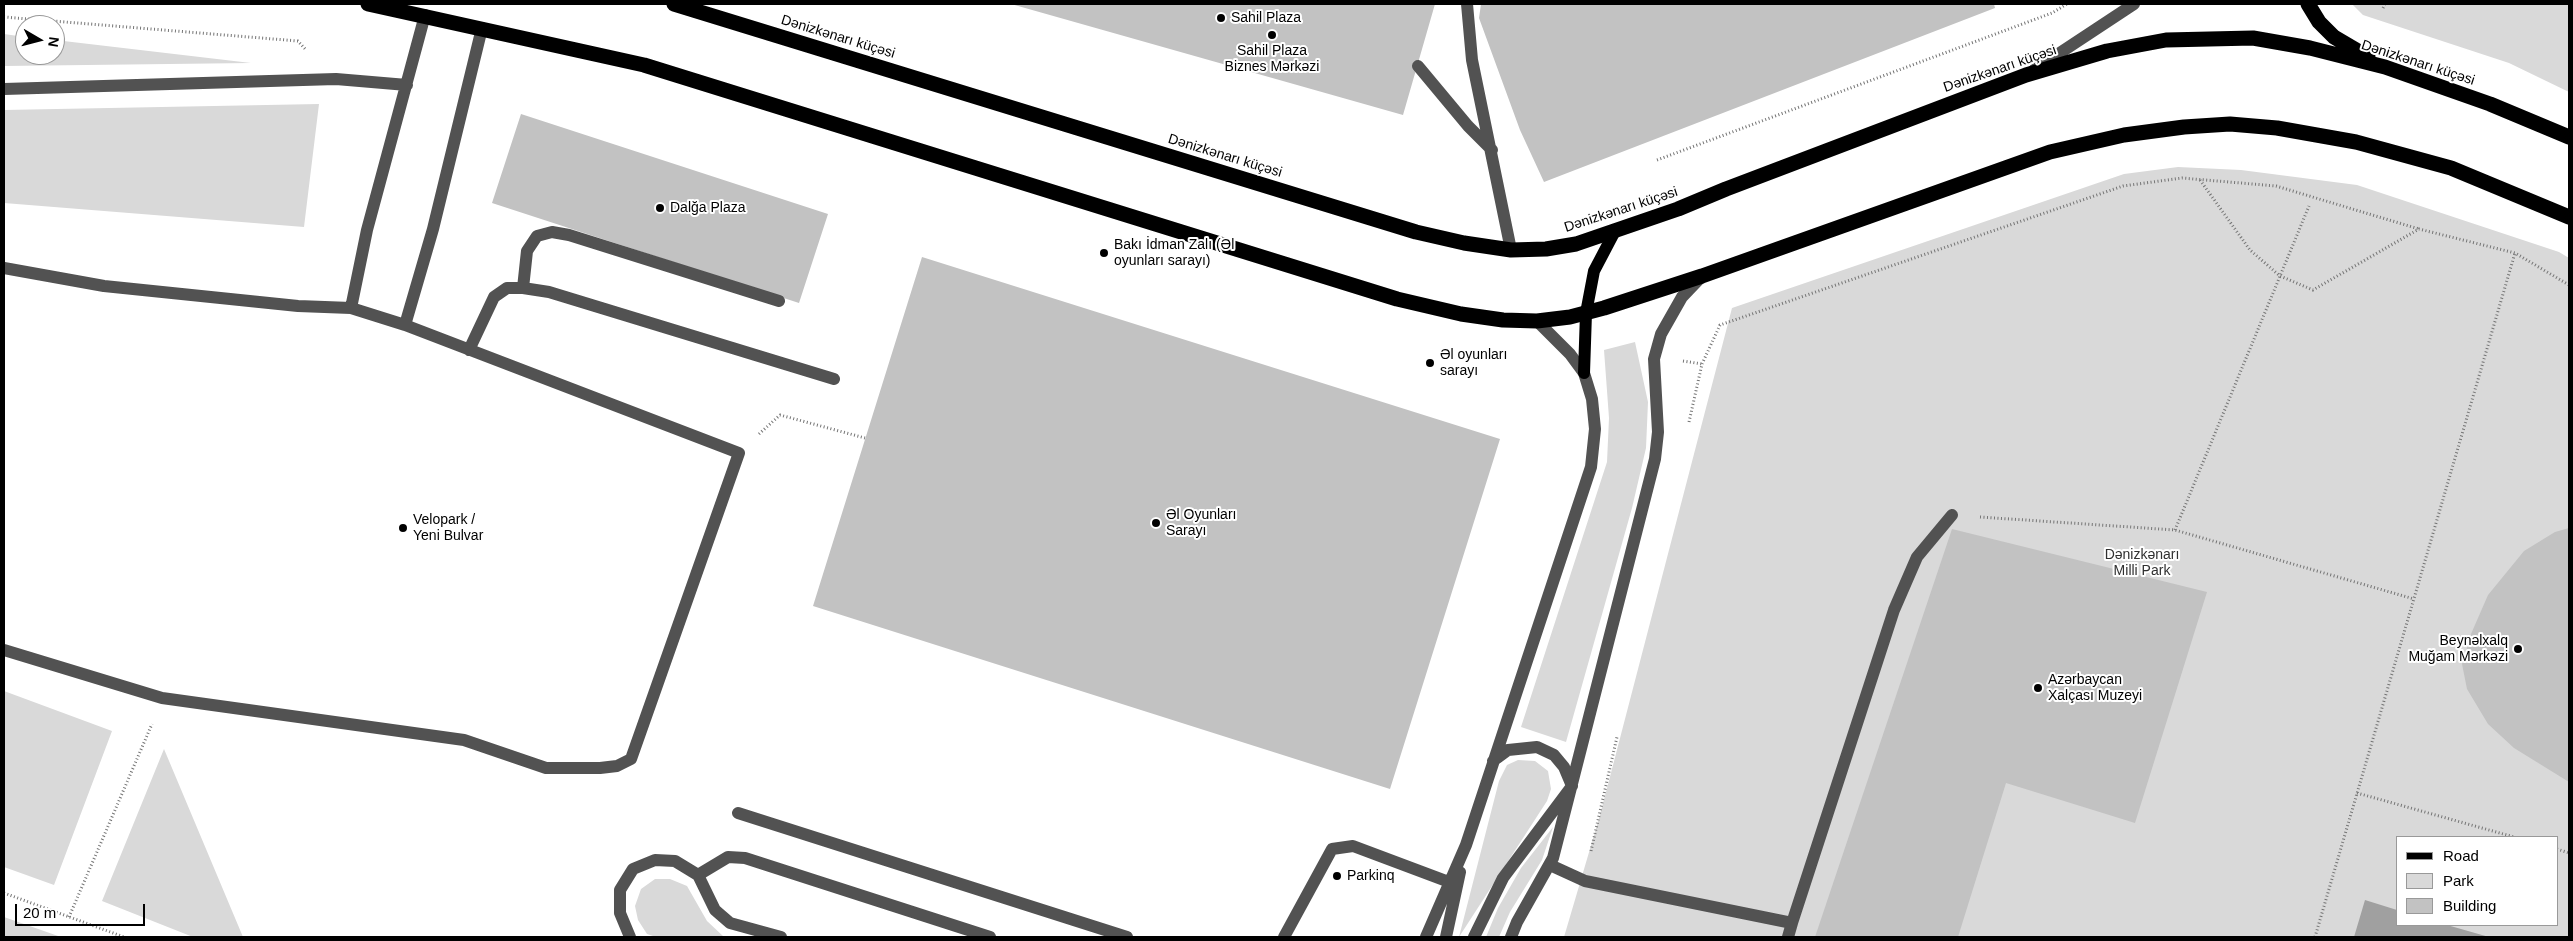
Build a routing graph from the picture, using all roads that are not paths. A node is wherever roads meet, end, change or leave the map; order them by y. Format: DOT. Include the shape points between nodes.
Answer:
graph roads {
  1 [pos="368,4"];
  2 [pos="674,4"];
  3 [pos="1467,4"];
  4 [pos="2134,4"];
  5 [pos="2308,4"];
  6 [pos="424,15"];
  7 [pos="482,28"];
  8 [pos="1418,66"];
  9 [pos="2385,67"];
  10 [pos="2026,75"];
  11 [pos="408,85"];
  12 [pos="4,89"];
  13 [pos="2569,137"];
  14 [pos="1492,150"];
  15 [pos="2569,217"];
  16 [pos="1615,231"];
  17 [pos="1511,250"];
  18 [pos="4,268"];
  19 [pos="1702,276"];
  20 [pos="523,288"];
  21 [pos="779,301"];
  22 [pos="351,308"];
  23 [pos="1586,312"];
  24 [pos="1537,321"];
  25 [pos="405,325"];
  26 [pos="469,350"];
  27 [pos="1584,373"];
  28 [pos="834,379"];
  29 [pos="1952,515"];
  30 [pos="4,650"];
  31 [pos="1493,761"];
  32 [pos="1572,786"];
  33 [pos="738,813"];
  34 [pos="1466,845"];
  35 [pos="1550,865"];
  36 [pos="698,875"];
  37 [pos="1449,882"];
  38 [pos="1792,923"];
  39 [pos="630,937"];
  40 [pos="781,937"];
  41 [pos="990,937"];
  42 [pos="1127,937"];
  43 [pos="1284,937"];
  44 [pos="1426,937"];
  45 [pos="1446,937"];
  46 [pos="1474,937"];
  47 [pos="1511,937"];
  48 [pos="1788,937"];
  1 -- 6 [label="highway"];
  2 -- 17 [label="highway, Dənizkənarı küçəsi" via="1416,232 1464,244"];
  3 -- 14 [label="street" via="1472,60"];
  4 -- 10 [label="street"];
  5 -- 9 [label="highway" via="2334,37"];
  6 -- 7 [label="highway"];
  6 -- 11 [label="street"];
  7 -- 24 [label="highway" via="644,65 1397,299 1461,314"];
  7 -- 25 [label="street" via="433,229"];
  8 -- 14 [label="street"];
  9 -- 10 [label="highway, Dənizkənarı küçəsi" via="2253,38 2215,38 2166,40 2107,51"];
  9 -- 13 [label="highway, Dənizkənarı küçəsi" via="2490,104"];
  10 -- 16 [label="highway, Dənizkənarı küçəsi"];
  11 -- 12 [label="street" via="336,79"];
  11 -- 22 [label="street" via="367,230"];
  14 -- 17 [label="street"];
  15 -- 19 [label="highway" via="2451,168 2356,142 2278,128 2230,124 2184,126 2124,135 2050,152"];
  16 -- 17 [label="highway, Dənizkənarı küçəsi" via="1576,244"];
  16 -- 23 [label="main road" via="1594,271"];
  18 -- 22 [label="street" via="104,286 298,306"];
  19 -- 23 [label="highway"];
  19 -- 32 [label="street" via="1682,297 1661,334 1654,359 1658,432 1655,459"];
  20 -- 21 [label="street" via="527,251 537,236 552,232"];
  20 -- 26 [label="street" via="507,288 494,297"];
  20 -- 28 [label="street" via="549,292"];
  22 -- 25 [label="street"];
  23 -- 24 [label="highway"];
  23 -- 27 [label="main road"];
  24 -- 27 [label="street"];
  25 -- 26 [label="street"];
  26 -- 30 [label="street" via="739,453 632,759 617,766 600,768 546,768 464,740 162,698"];
  27 -- 31 [label="street" via="1596,429 1591,467"];
  29 -- 38 [label="street" via="1917,556 1894,610"];
  31 -- 32 [label="street" via="1508,750 1537,747 1554,755 1564,767"];
  31 -- 34 [label="street"];
  32 -- 35 [label="street"];
  32 -- 46 [label="street" via="1503,878"];
  33 -- 42 [label="street"];
  34 -- 37 [label="street"];
  34 -- 45 [label="street"];
  35 -- 38 [label="street" via="1584,881"];
  35 -- 47 [label="street"];
  36 -- 39 [label="street" via="675,861 655,860 633,869 620,890 620,913"];
  36 -- 40 [label="street" via="715,910 730,923"];
  36 -- 41 [label="street" via="728,856 745,858"];
  37 -- 43 [label="street" via="1353,846 1332,849"];
  37 -- 44 [label="street"];
  38 -- 48 [label="street"];
}
